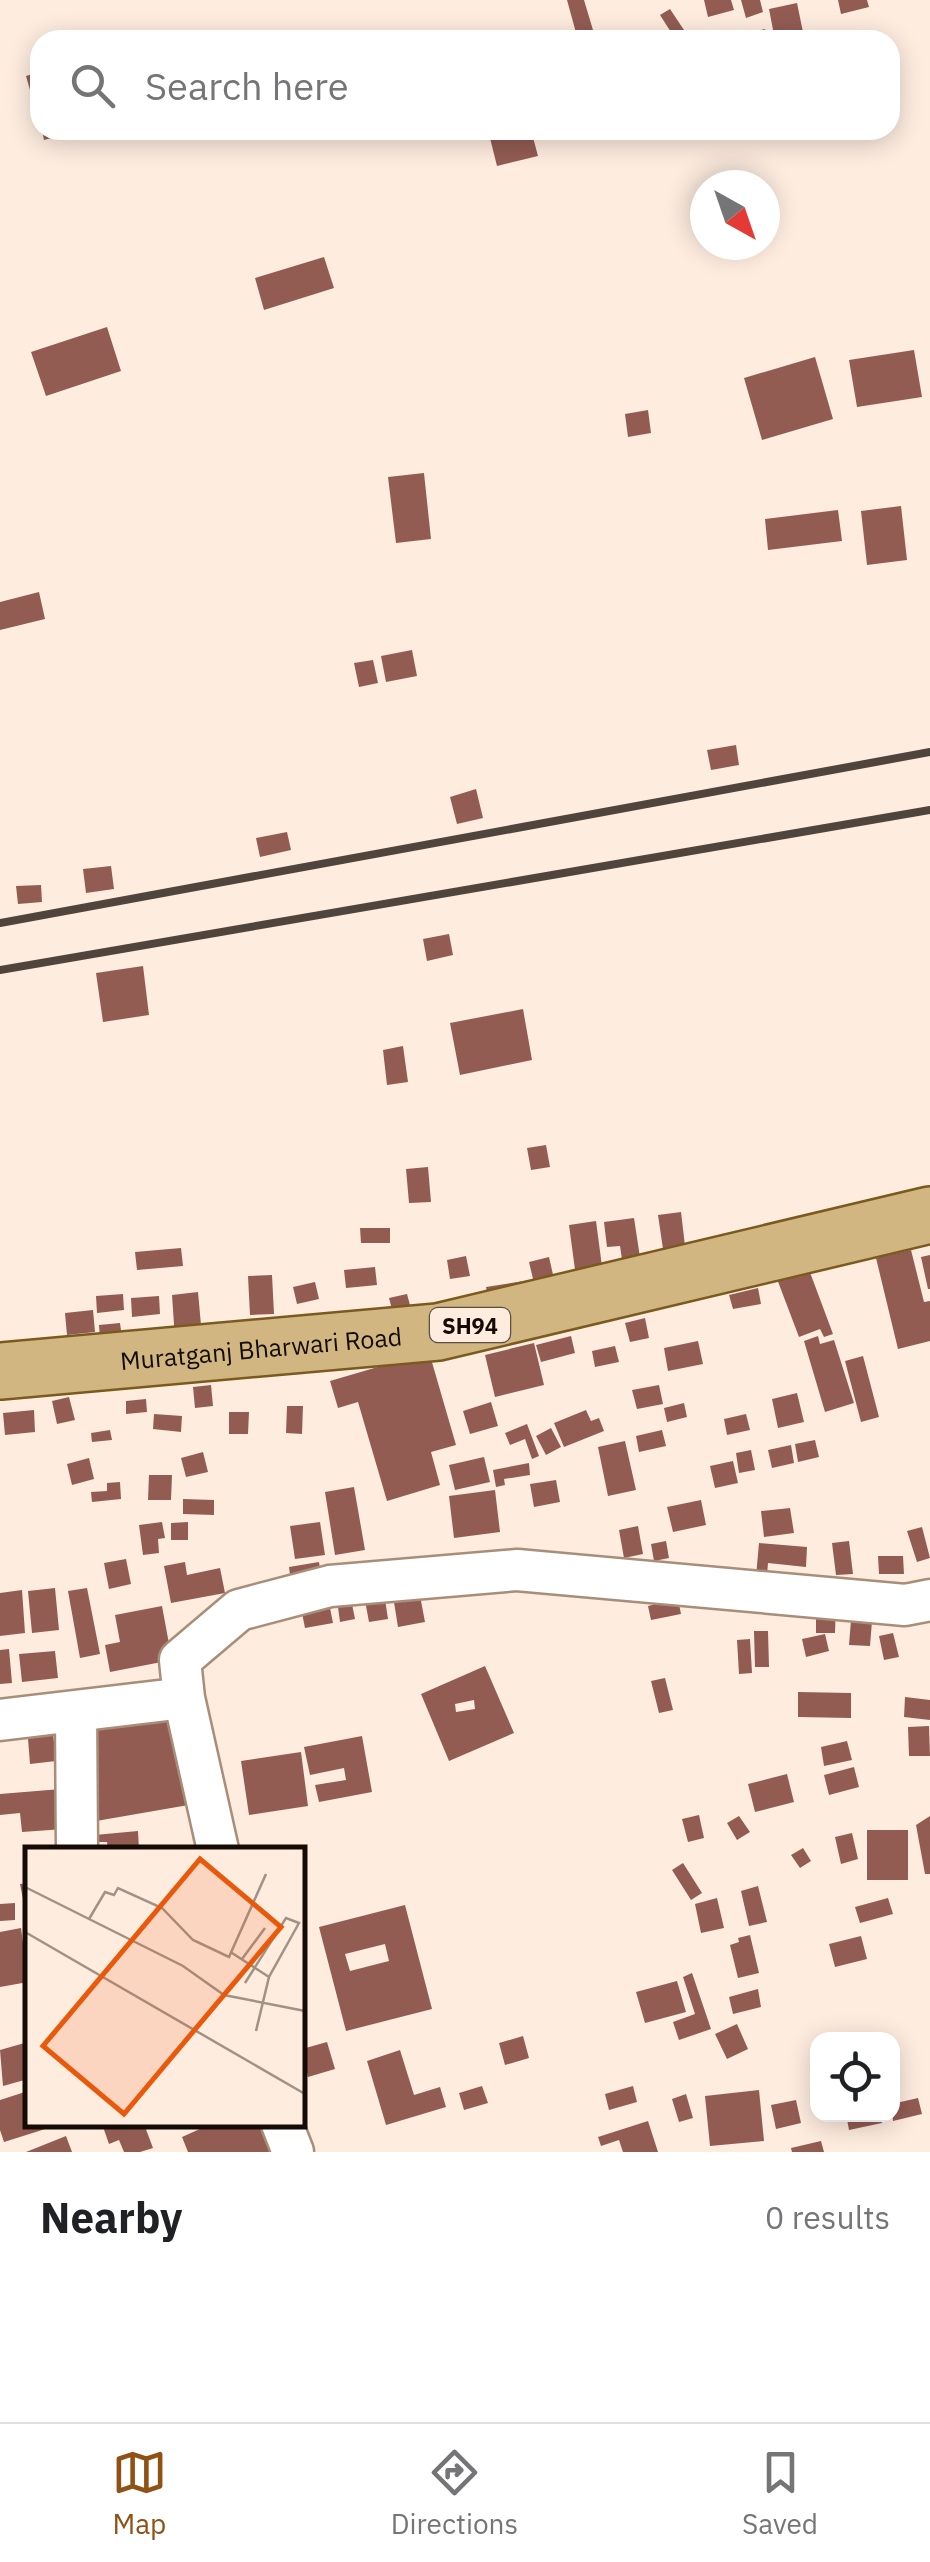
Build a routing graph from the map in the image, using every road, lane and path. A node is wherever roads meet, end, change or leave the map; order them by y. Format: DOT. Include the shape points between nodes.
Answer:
graph roads {
  1 [pos="930,1216"];
  2 [pos="0,1371"];
  3 [pos="930,1600"];
  4 [pos="184,1698"];
  5 [pos="76,1713"];
  6 [pos="0,1720"];
  7 [pos="77,1847"];
  8 [pos="217,1847"];
  9 [pos="283,2127"];
  10 [pos="293,2152"];
  1 -- 2 [label="main road, Muratganj Bharwari Road / SH94" via="438,1332"];
  3 -- 4 [label="street" via="904,1605 518,1570 330,1586 239,1610 180,1660"];
  4 -- 5 [label="street"];
  4 -- 8 [label="street"];
  5 -- 6 [label="street"];
  5 -- 7 [label="street"];
  9 -- 10 [label="street"];
}
